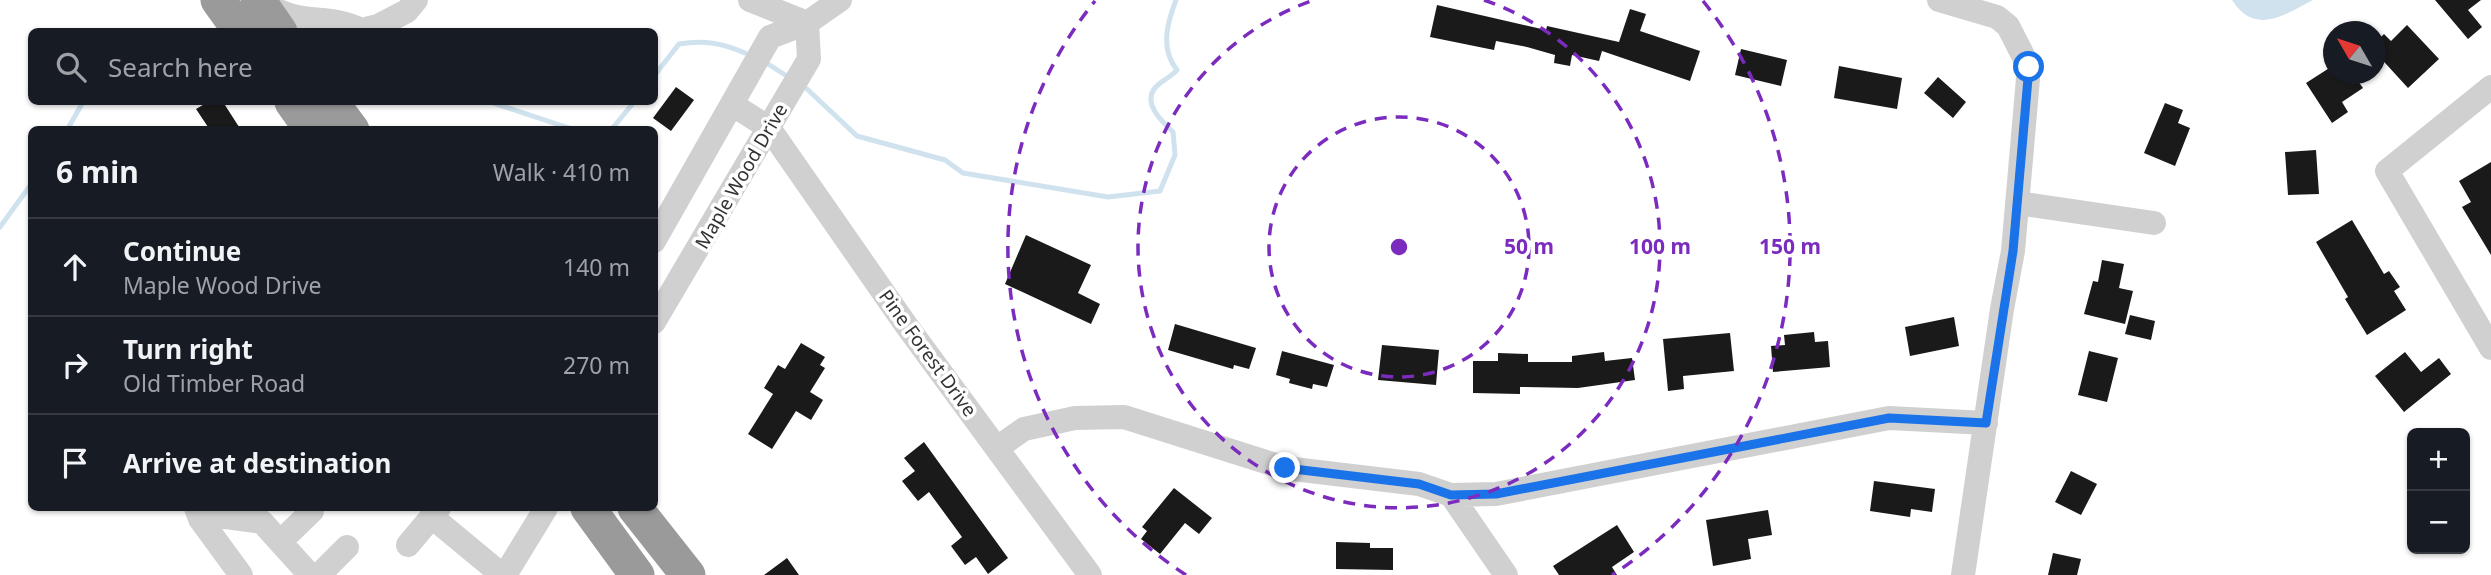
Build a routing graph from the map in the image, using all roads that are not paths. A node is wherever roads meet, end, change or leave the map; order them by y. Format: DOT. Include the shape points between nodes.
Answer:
graph roads {
  1 [pos="218,0"];
  2 [pos="260,0"];
  3 [pos="416,0"];
  4 [pos="750,0"];
  5 [pos="840,0"];
  6 [pos="1939,0"];
  7 [pos="807,23"];
  8 [pos="238,28"];
  9 [pos="278,28"];
  10 [pos="354,28"];
  11 [pos="367,28"];
  12 [pos="2491,88"];
  13 [pos="302,105"];
  14 [pos="733,105"];
  15 [pos="334,115"];
  16 [pos="769,128"];
  17 [pos="2017,203"];
  18 [pos="2154,223"];
  19 [pos="658,234"];
  20 [pos="658,316"];
  21 [pos="2491,348"];
  22 [pos="1986,423"];
  23 [pos="997,448"];
  24 [pos="1451,495"];
  25 [pos="312,511"];
  26 [pos="544,511"];
  27 [pos="590,511"];
  28 [pos="637,511"];
  29 [pos="435,512"];
  30 [pos="198,513"];
  31 [pos="280,542"];
  32 [pos="408,545"];
  33 [pos="347,547"];
  34 [pos="241,575"];
  35 [pos="310,575"];
  36 [pos="319,575"];
  37 [pos="504,575"];
  38 [pos="637,575"];
  39 [pos="688,575"];
  40 [pos="1090,575"];
  41 [pos="1506,575"];
  42 [pos="1962,575"];
  1 -- 8 [label="highway"];
  2 -- 9 [label="highway"];
  2 -- 10 [label="street" via="299,20"];
  3 -- 11 [label="street" via="407,11"];
  4 -- 7 [label="street"];
  5 -- 7 [label="street"];
  6 -- 17 [label="street" via="1997,17 2008,26 2029,67"];
  7 -- 14 [label="street" via="770,37"];
  7 -- 16 [label="street, Maple Wood Drive" via="809,59"];
  12 -- 21 [label="street" via="2387,171"];
  13 -- 15 [label="highway"];
  14 -- 16 [label="street"];
  14 -- 19 [label="street"];
  16 -- 20 [label="street, Maple Wood Drive"];
  16 -- 23 [label="street, Pine Forest Drive"];
  17 -- 18 [label="street"];
  17 -- 22 [label="street"];
  22 -- 24 [label="street" via="1889,418 1496,494"];
  22 -- 42 [label="street"];
  23 -- 24 [label="street" via="1024,429 1075,418 1124,417 1285,468 1419,484"];
  23 -- 40 [label="street, Pine Forest Drive"];
  24 -- 41 [label="street"];
  25 -- 31 [label="street"];
  26 -- 37 [label="street"];
  27 -- 38 [label="highway"];
  28 -- 39 [label="highway"];
  29 -- 32 [label="street"];
  29 -- 37 [label="street"];
  30 -- 31 [label="street" via="262,522"];
  30 -- 34 [label="street"];
  31 -- 35 [label="street"];
  33 -- 36 [label="street"];
}
